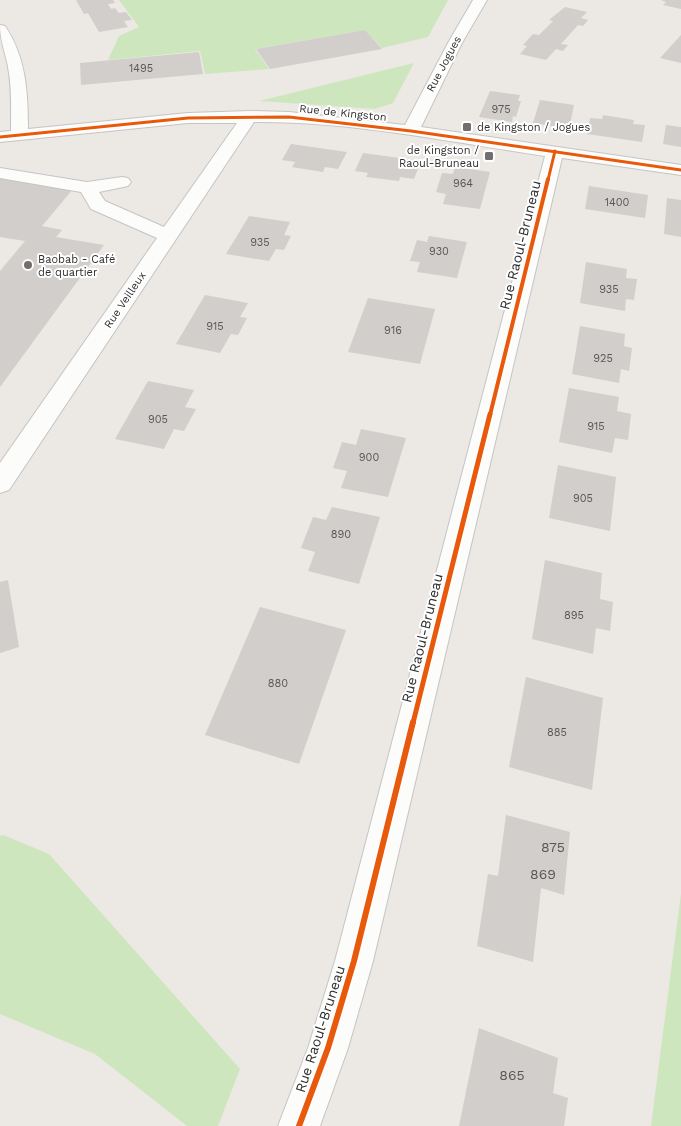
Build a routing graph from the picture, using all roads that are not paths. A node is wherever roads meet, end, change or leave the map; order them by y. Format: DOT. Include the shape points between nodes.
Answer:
graph roads {
  1 [pos="480,0"];
  2 [pos="0,28"];
  3 [pos="250,116"];
  4 [pos="411,130"];
  5 [pos="19,135"];
  6 [pos="0,137"];
  7 [pos="555,152"];
  8 [pos="681,170"];
  9 [pos="0,173"];
  10 [pos="122,182"];
  11 [pos="87,188"];
  12 [pos="169,236"];
  13 [pos="0,484"];
  14 [pos="299,1126"];
  1 -- 4 [label="street, Rue Jogues"];
  2 -- 5 [label="street" via="15,58"];
  3 -- 4 [label="street, Rue de Kingston" via="328,120"];
  3 -- 5 [label="street, Rue de Kingston" via="180,119"];
  3 -- 12 [label="street, Rue Veilleux"];
  4 -- 7 [label="street, Rue de Kingston"];
  5 -- 6 [label="street, Rue de Kingston"];
  7 -- 8 [label="street, Rue de Kingston"];
  7 -- 14 [label="street, Rue Raoul-Bruneau" via="354,961 328,1048"];
  9 -- 11 [label="street"];
  10 -- 11 [label="street"];
  11 -- 12 [label="street" via="98,204"];
  12 -- 13 [label="street, Rue Veilleux"];
}
